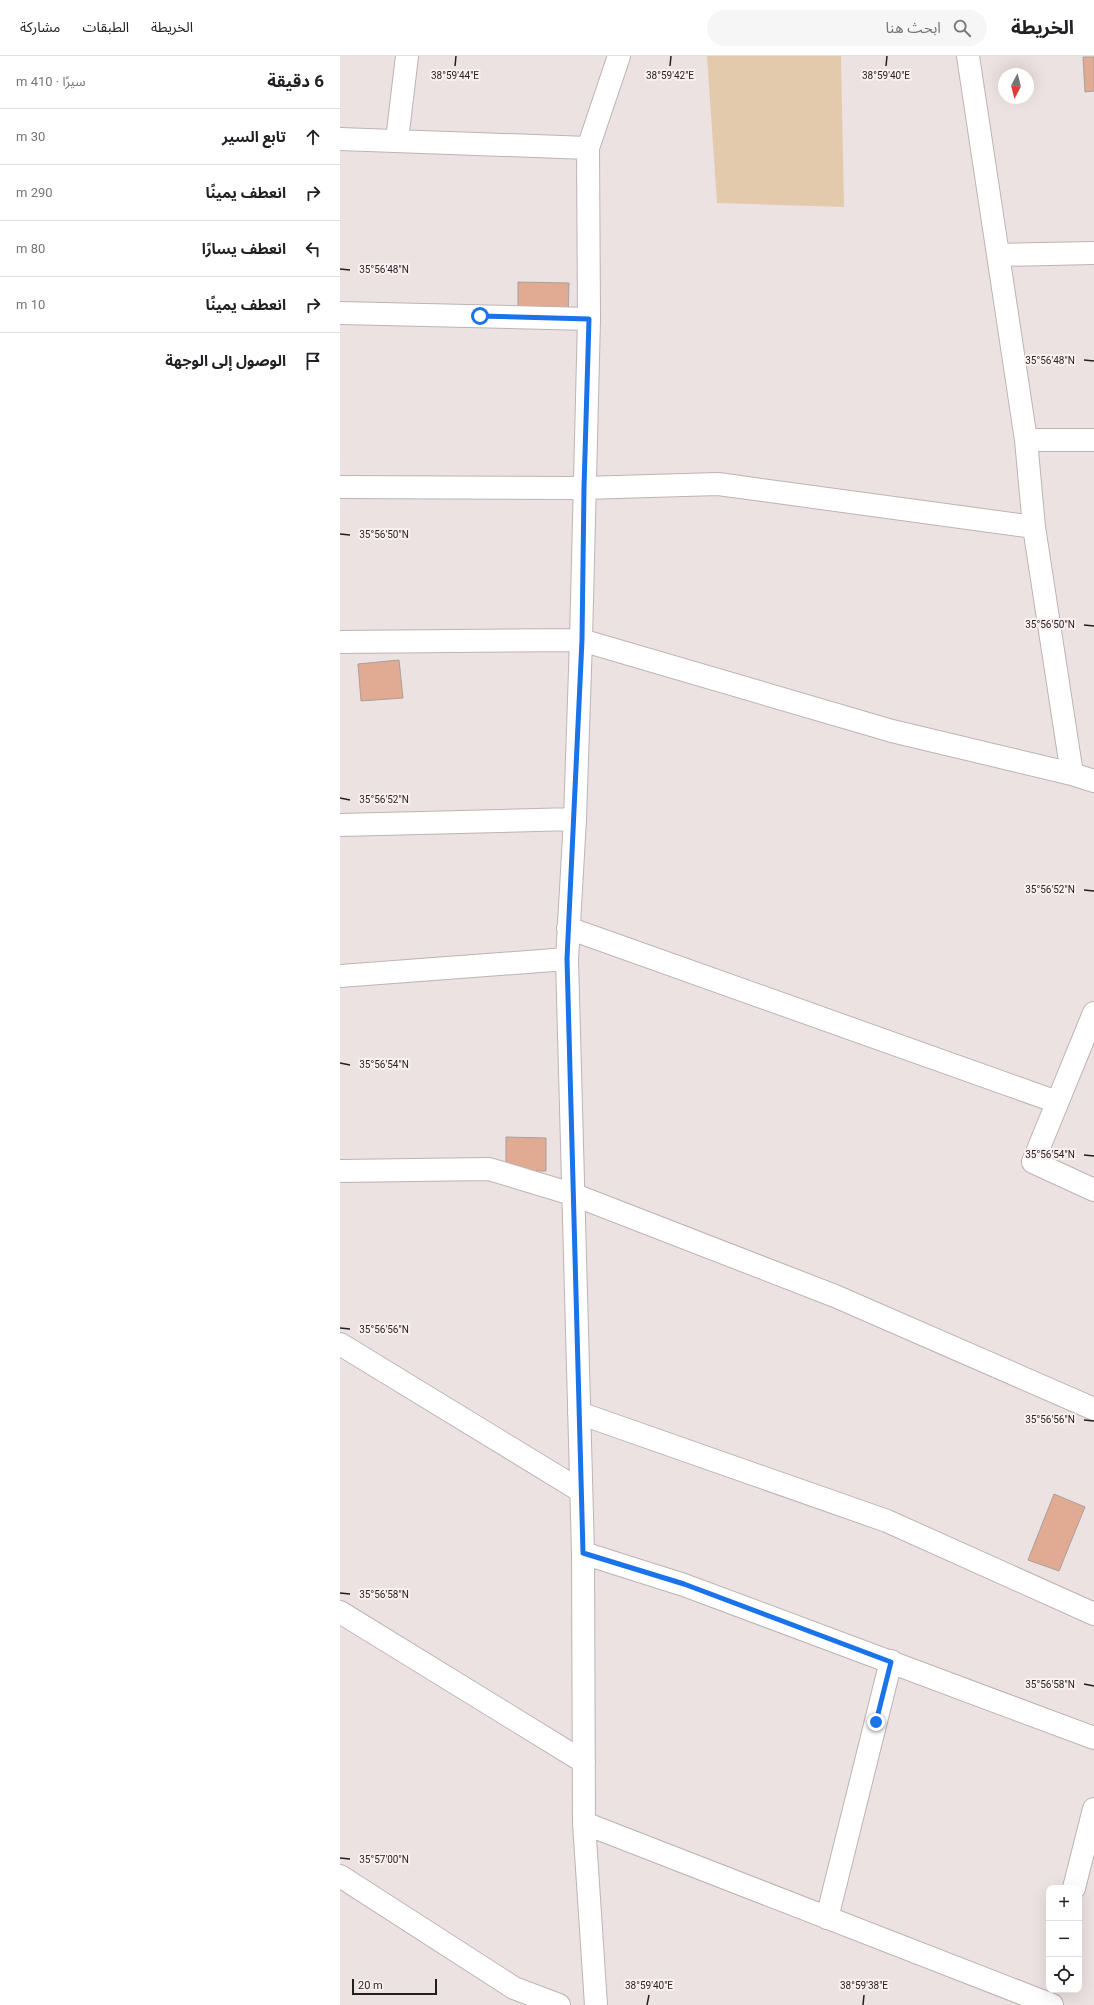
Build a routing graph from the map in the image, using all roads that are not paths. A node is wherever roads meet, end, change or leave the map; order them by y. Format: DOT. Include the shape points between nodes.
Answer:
graph roads {
  1 [pos="407,56"];
  2 [pos="619,56"];
  3 [pos="968,56"];
  4 [pos="340,139"];
  5 [pos="397,140"];
  6 [pos="588,148"];
  7 [pos="1094,253"];
  8 [pos="998,255"];
  9 [pos="340,313"];
  10 [pos="589,319"];
  11 [pos="1026,440"];
  12 [pos="1094,440"];
  13 [pos="340,487"];
  14 [pos="584,488"];
  15 [pos="1034,527"];
  16 [pos="582,640"];
  17 [pos="340,642"];
  18 [pos="1072,774"];
  19 [pos="1094,781"];
  20 [pos="575,819"];
  21 [pos="340,825"];
  22 [pos="568,928"];
  23 [pos="567,959"];
  24 [pos="340,976"];
  25 [pos="1094,1013"];
  26 [pos="1057,1102"];
  27 [pos="340,1171"];
  28 [pos="1094,1190"];
  29 [pos="572,1194"];
  30 [pos="340,1344"];
  31 [pos="1094,1409"];
  32 [pos="579,1413"];
  33 [pos="581,1491"];
  34 [pos="583,1553"];
  35 [pos="340,1612"];
  36 [pos="1094,1614"];
  37 [pos="891,1662"];
  38 [pos="1094,1738"];
  39 [pos="584,1762"];
  40 [pos="1094,1809"];
  41 [pos="584,1823"];
  42 [pos="340,1876"];
  43 [pos="1075,1885"];
  44 [pos="827,1918"];
  45 [pos="1049,1999"];
  46 [pos="559,2005"];
  47 [pos="596,2005"];
  1 -- 5 [label="street"];
  2 -- 6 [label="street"];
  3 -- 8 [label="street"];
  4 -- 5 [label="street"];
  5 -- 6 [label="street"];
  6 -- 10 [label="street"];
  7 -- 8 [label="street"];
  8 -- 11 [label="street"];
  9 -- 10 [label="street"];
  10 -- 14 [label="street"];
  11 -- 12 [label="street"];
  11 -- 15 [label="street"];
  13 -- 14 [label="street"];
  14 -- 15 [label="street" via="718,484"];
  14 -- 16 [label="street"];
  15 -- 18 [label="street"];
  16 -- 17 [label="street"];
  16 -- 18 [label="street" via="892,731"];
  16 -- 20 [label="street"];
  18 -- 19 [label="street"];
  20 -- 21 [label="street"];
  20 -- 22 [label="street"];
  22 -- 23 [label="street"];
  22 -- 26 [label="street"];
  23 -- 24 [label="street"];
  23 -- 29 [label="street"];
  25 -- 26 [label="street"];
  26 -- 28 [label="street" via="1033,1162"];
  27 -- 29 [label="street" via="489,1169"];
  29 -- 31 [label="street" via="835,1296"];
  29 -- 32 [label="street"];
  30 -- 33 [label="street"];
  32 -- 33 [label="street"];
  32 -- 36 [label="street" via="887,1521"];
  33 -- 34 [label="street"];
  34 -- 37 [label="street" via="684,1584"];
  34 -- 39 [label="street"];
  35 -- 39 [label="street"];
  37 -- 38 [label="street"];
  37 -- 44 [label="street"];
  39 -- 41 [label="street"];
  40 -- 43 [label="street"];
  41 -- 44 [label="street"];
  41 -- 47 [label="street"];
  42 -- 46 [label="street" via="514,1988"];
  44 -- 45 [label="street"];
}
